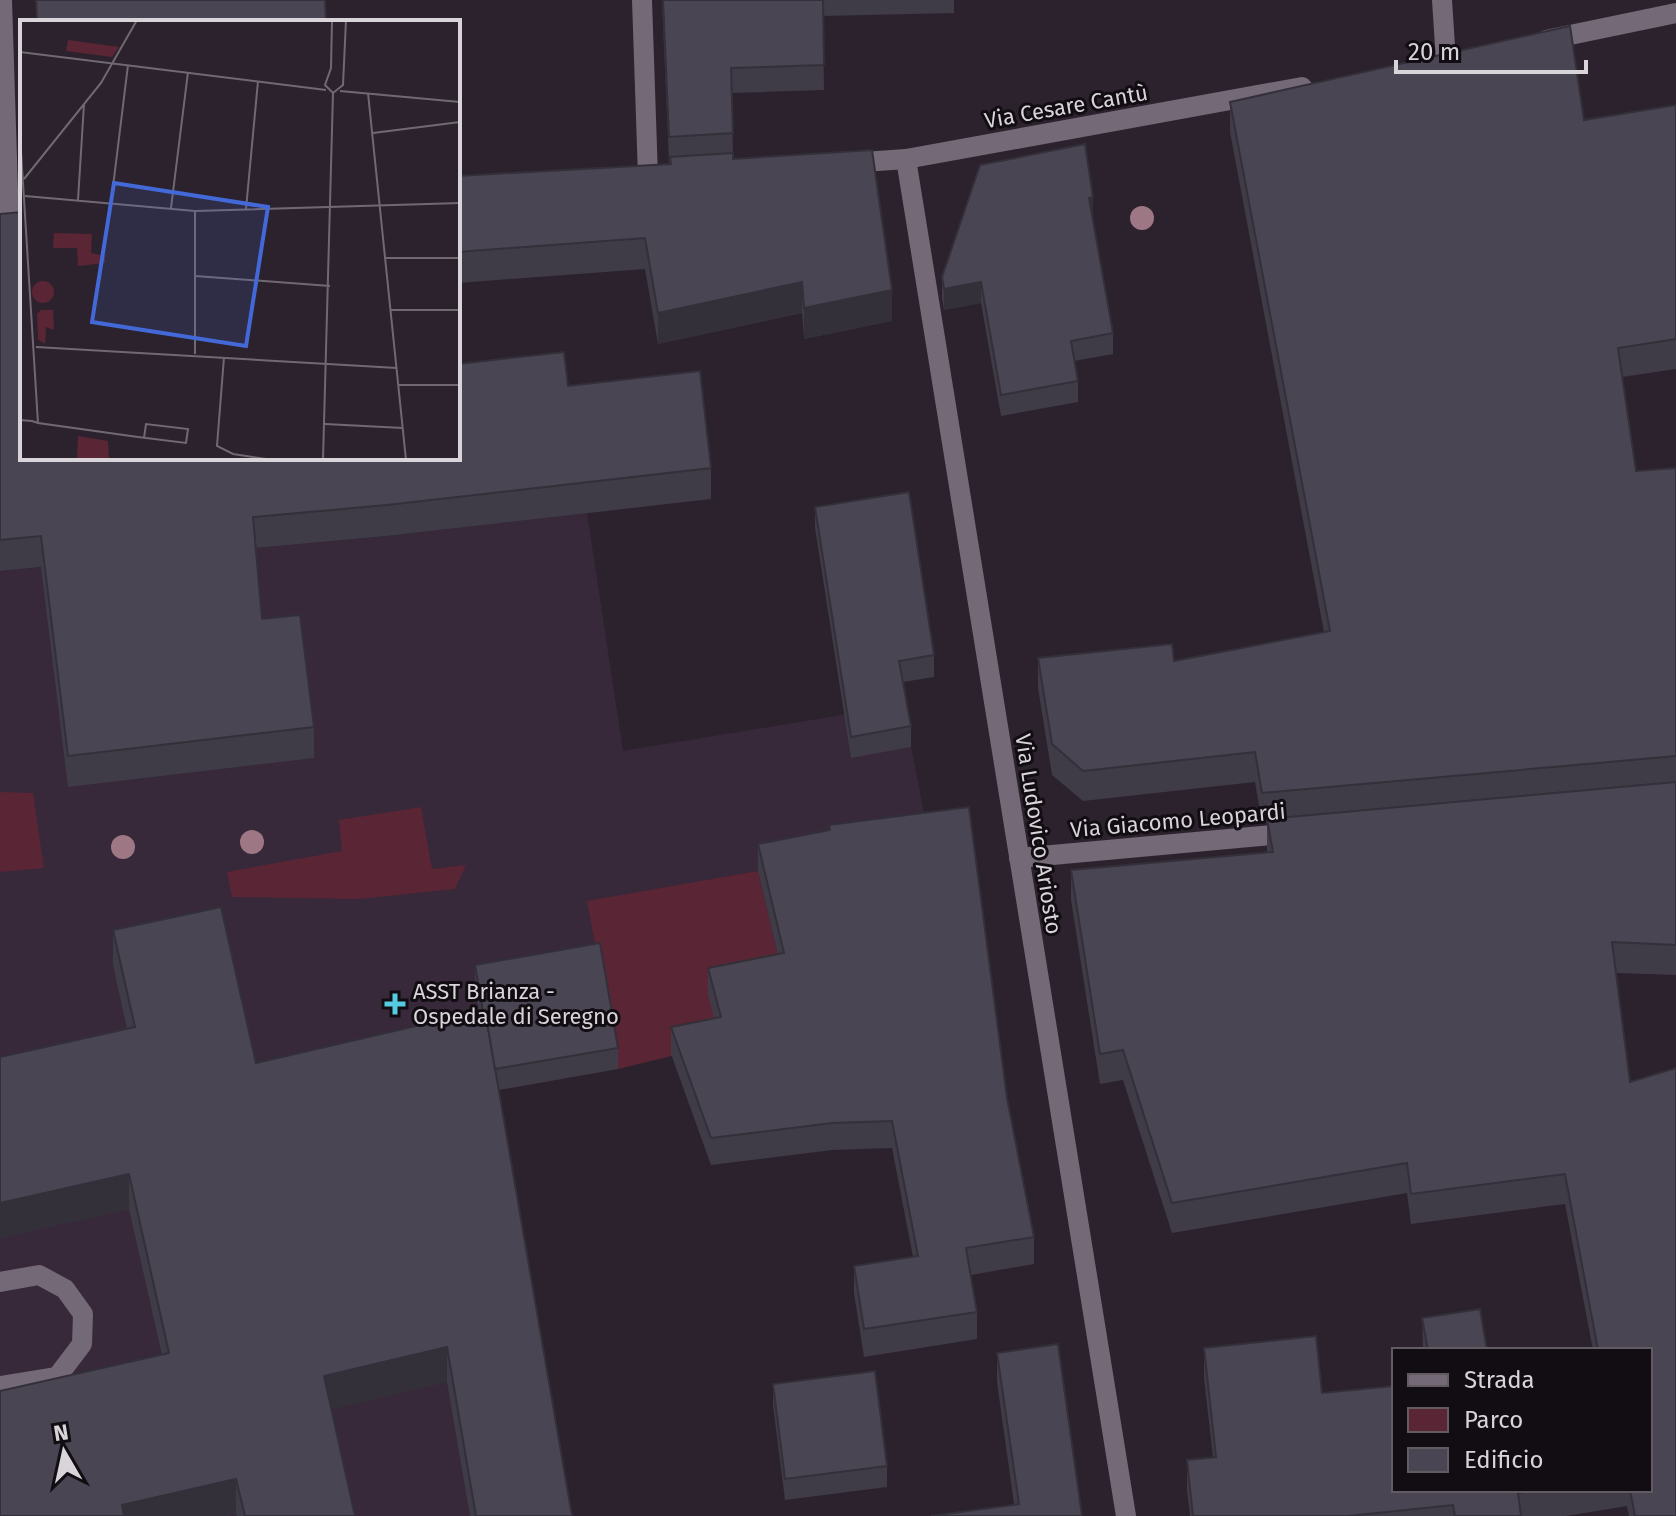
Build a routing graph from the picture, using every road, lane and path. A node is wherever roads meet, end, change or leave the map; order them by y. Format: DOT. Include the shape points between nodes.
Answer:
graph roads {
  1 [pos="2,0"];
  2 [pos="642,0"];
  3 [pos="1442,0"];
  4 [pos="1676,13"];
  5 [pos="1522,45"];
  6 [pos="1446,61"];
  7 [pos="1322,83"];
  8 [pos="906,159"];
  9 [pos="830,164"];
  10 [pos="647,177"];
  11 [pos="10,221"];
  12 [pos="1318,831"];
  13 [pos="1019,858"];
  14 [pos="0,1282"];
  15 [pos="0,1386"];
  16 [pos="1126,1516"];
  1 -- 11 [label="street"];
  2 -- 10 [label="street"];
  3 -- 6 [label="street"];
  4 -- 5 [label="street"];
  7 -- 8 [label="street, Via Cesare Cantù"];
  8 -- 9 [label="street, Via Cesare Cantù"];
  8 -- 13 [label="street, Via Ludovico Ariosto"];
  12 -- 13 [label="street, Via Giacomo Leopardi"];
  13 -- 16 [label="street, Via Ludovico Ariosto"];
  14 -- 15 [label="street" via="39,1275 65,1289 83,1314 82,1344 57,1377"];
}
